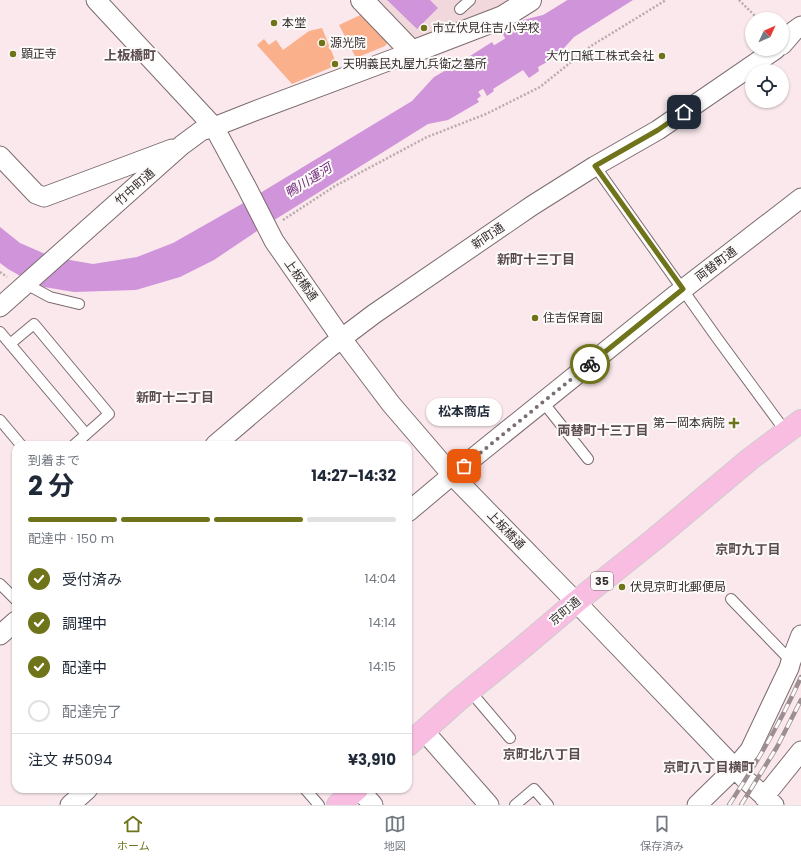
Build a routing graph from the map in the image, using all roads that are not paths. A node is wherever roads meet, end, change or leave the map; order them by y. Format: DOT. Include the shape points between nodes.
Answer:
graph roads {
  1 [pos="96,0"];
  2 [pos="362,0"];
  3 [pos="470,0"];
  4 [pos="530,0"];
  5 [pos="460,9"];
  6 [pos="801,26"];
  7 [pos="789,37"];
  8 [pos="412,52"];
  9 [pos="766,56"];
  10 [pos="214,127"];
  11 [pos="182,145"];
  12 [pos="0,156"];
  13 [pos="595,166"];
  14 [pos="801,198"];
  15 [pos="26,284"];
  16 [pos="683,289"];
  17 [pos="79,304"];
  18 [pos="0,307"];
  19 [pos="0,332"];
  20 [pos="342,339"];
  21 [pos="10,344"];
  22 [pos="543,402"];
  23 [pos="0,420"];
  24 [pos="793,427"];
  25 [pos="85,436"];
  26 [pos="17,441"];
  27 [pos="79,441"];
  28 [pos="88,441"];
  29 [pos="221,441"];
  30 [pos="588,459"];
  31 [pos="452,475"];
  32 [pos="412,509"];
  33 [pos="0,584"];
  34 [pos="12,596"];
  35 [pos="731,599"];
  36 [pos="576,602"];
  37 [pos="12,624"];
  38 [pos="0,635"];
  39 [pos="801,635"];
  40 [pos="791,661"];
  41 [pos="470,691"];
  42 [pos="424,731"];
  43 [pos="510,738"];
  44 [pos="412,742"];
  45 [pos="801,751"];
  46 [pos="735,768"];
  47 [pos="84,793"];
  48 [pos="308,793"];
  49 [pos="353,793"];
  50 [pos="362,793"];
  51 [pos="769,801"];
  52 [pos="70,805"];
  53 [pos="319,805"];
  54 [pos="338,805"];
  55 [pos="373,805"];
  56 [pos="489,805"];
  57 [pos="515,805"];
  58 [pos="548,805"];
  59 [pos="698,805"];
  1 -- 10 [label="street"];
  2 -- 8 [label="street"];
  3 -- 5 [label="lane"];
  4 -- 8 [label="street" via="503,17"];
  6 -- 7 [label="street"];
  8 -- 10 [label="street, 竹中町通"];
  9 -- 13 [label="street, 新町通" via="658,130"];
  10 -- 11 [label="street, 竹中町通" via="201,131"];
  10 -- 20 [label="street, 上板橋通" via="274,241"];
  11 -- 12 [label="street" via="44,198 36,194"];
  11 -- 15 [label="street, 竹中町通"];
  13 -- 16 [label="lane"];
  13 -- 20 [label="street, 新町通" via="374,314"];
  14 -- 16 [label="street, 両替町通"];
  15 -- 17 [label="lane" via="50,297"];
  15 -- 18 [label="street"];
  16 -- 22 [label="street, 両替町通"];
  16 -- 24 [label="lane" via="717,338"];
  19 -- 21 [label="lane"];
  20 -- 29 [label="street, 新町通"];
  20 -- 31 [label="street, 上板橋通" via="391,404"];
  21 -- 25 [label="lane"];
  21 -- 25 [label="lane" via="34,324 109,414"];
  22 -- 30 [label="lane"];
  22 -- 31 [label="street, 両替町通"];
  23 -- 26 [label="lane"];
  24 -- 36 [label="main road, 京町通 / 35" via="750,459"];
  25 -- 27 [label="lane"];
  25 -- 28 [label="lane"];
  31 -- 32 [label="street, 両替町通"];
  31 -- 36 [label="street, 上板橋通"];
  33 -- 34 [label="lane"];
  35 -- 40 [label="lane"];
  36 -- 41 [label="main road, 京町通 / 35"];
  36 -- 46 [label="street, 上板橋通"];
  37 -- 38 [label="street"];
  39 -- 40 [label="street"];
  40 -- 46 [label="street" via="750,750"];
  41 -- 42 [label="main road, 京町通 / 35"];
  41 -- 43 [label="lane"];
  42 -- 44 [label="main road, 京町通 / 35"];
  42 -- 56 [label="street"];
  45 -- 51 [label="street"];
  46 -- 51 [label="street, 上板橋通"];
  46 -- 59 [label="street"];
  47 -- 52 [label="street"];
  48 -- 53 [label="lane"];
  49 -- 54 [label="main road"];
  50 -- 55 [label="street"];
  57 -- 58 [label="lane" via="534,789"];
}
